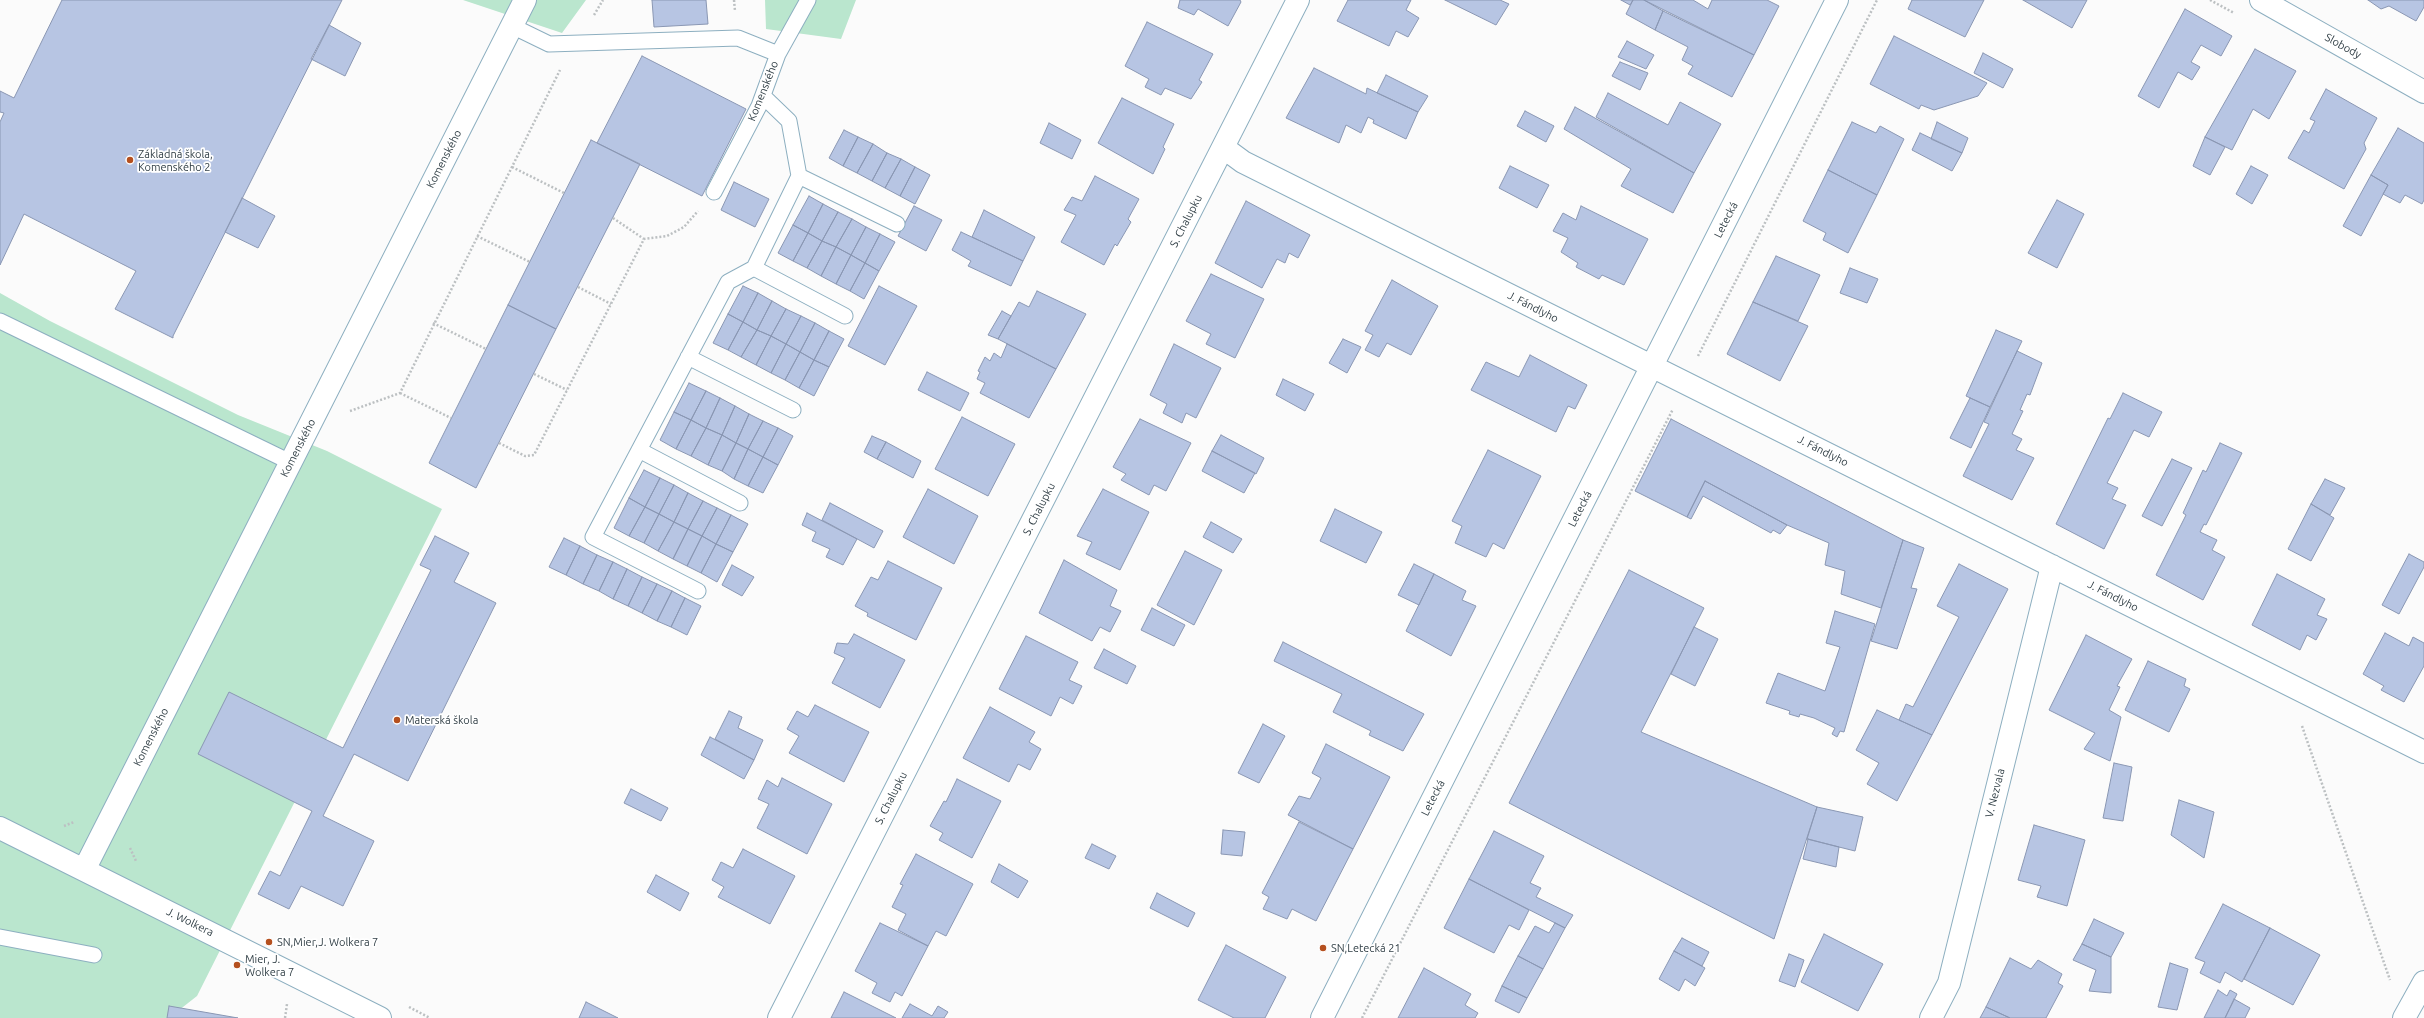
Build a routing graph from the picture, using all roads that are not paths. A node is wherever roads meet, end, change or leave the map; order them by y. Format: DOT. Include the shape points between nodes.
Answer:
graph roads {
  1 [pos="525,0"];
  2 [pos="808,0"];
  3 [pos="1298,0"];
  4 [pos="1837,0"];
  5 [pos="2261,0"];
  6 [pos="512,26"];
  7 [pos="778,54"];
  8 [pos="2424,92"];
  9 [pos="763,96"];
  10 [pos="1224,148"];
  11 [pos="799,176"];
  12 [pos="714,192"];
  13 [pos="898,224"];
  14 [pos="754,268"];
  15 [pos="845,316"];
  16 [pos="0,321"];
  17 [pos="688,357"];
  18 [pos="1652,366"];
  19 [pos="793,410"];
  20 [pos="639,450"];
  21 [pos="290,462"];
  22 [pos="740,503"];
  23 [pos="2052,566"];
  24 [pos="698,591"];
  25 [pos="2424,752"];
  26 [pos="1,831"];
  27 [pos="84,870"];
  28 [pos="0,937"];
  29 [pos="94,955"];
  30 [pos="2424,982"];
  31 [pos="375,1017"];
  32 [pos="779,1018"];
  33 [pos="1322,1018"];
  34 [pos="1931,1018"];
  35 [pos="2404,1018"];
  1 -- 6 [label="street, Komenského"];
  2 -- 7 [label="lane, Komenského"];
  3 -- 10 [label="street, S. Chalupku"];
  4 -- 18 [label="street, Letecká"];
  5 -- 8 [label="street, Slobody"];
  6 -- 7 [label="lane, Komenského" via="548,44 738,38"];
  6 -- 21 [label="street, Komenského"];
  7 -- 9 [label="lane, Komenského"];
  9 -- 11 [label="lane" via="789,122"];
  9 -- 12 [label="lane, Komenského"];
  10 -- 18 [label="street, J. Fándlyho" via="1243,162"];
  10 -- 32 [label="street, S. Chalupku"];
  11 -- 13 [label="lane"];
  11 -- 14 [label="lane"];
  14 -- 15 [label="lane"];
  14 -- 17 [label="lane" via="728,282"];
  16 -- 21 [label="lane"];
  17 -- 19 [label="lane"];
  17 -- 20 [label="lane"];
  18 -- 23 [label="street, J. Fándlyho"];
  18 -- 33 [label="street, Letecká"];
  20 -- 22 [label="lane"];
  20 -- 24 [label="lane" via="592,537"];
  21 -- 27 [label="street, Komenského"];
  23 -- 25 [label="street, J. Fándlyho"];
  23 -- 34 [label="street, V. Nezvala" via="1949,984"];
  26 -- 27 [label="street, J. Wolkera"];
  27 -- 31 [label="street, J. Wolkera"];
  28 -- 29 [label="lane"];
  30 -- 35 [label="street"];
}
